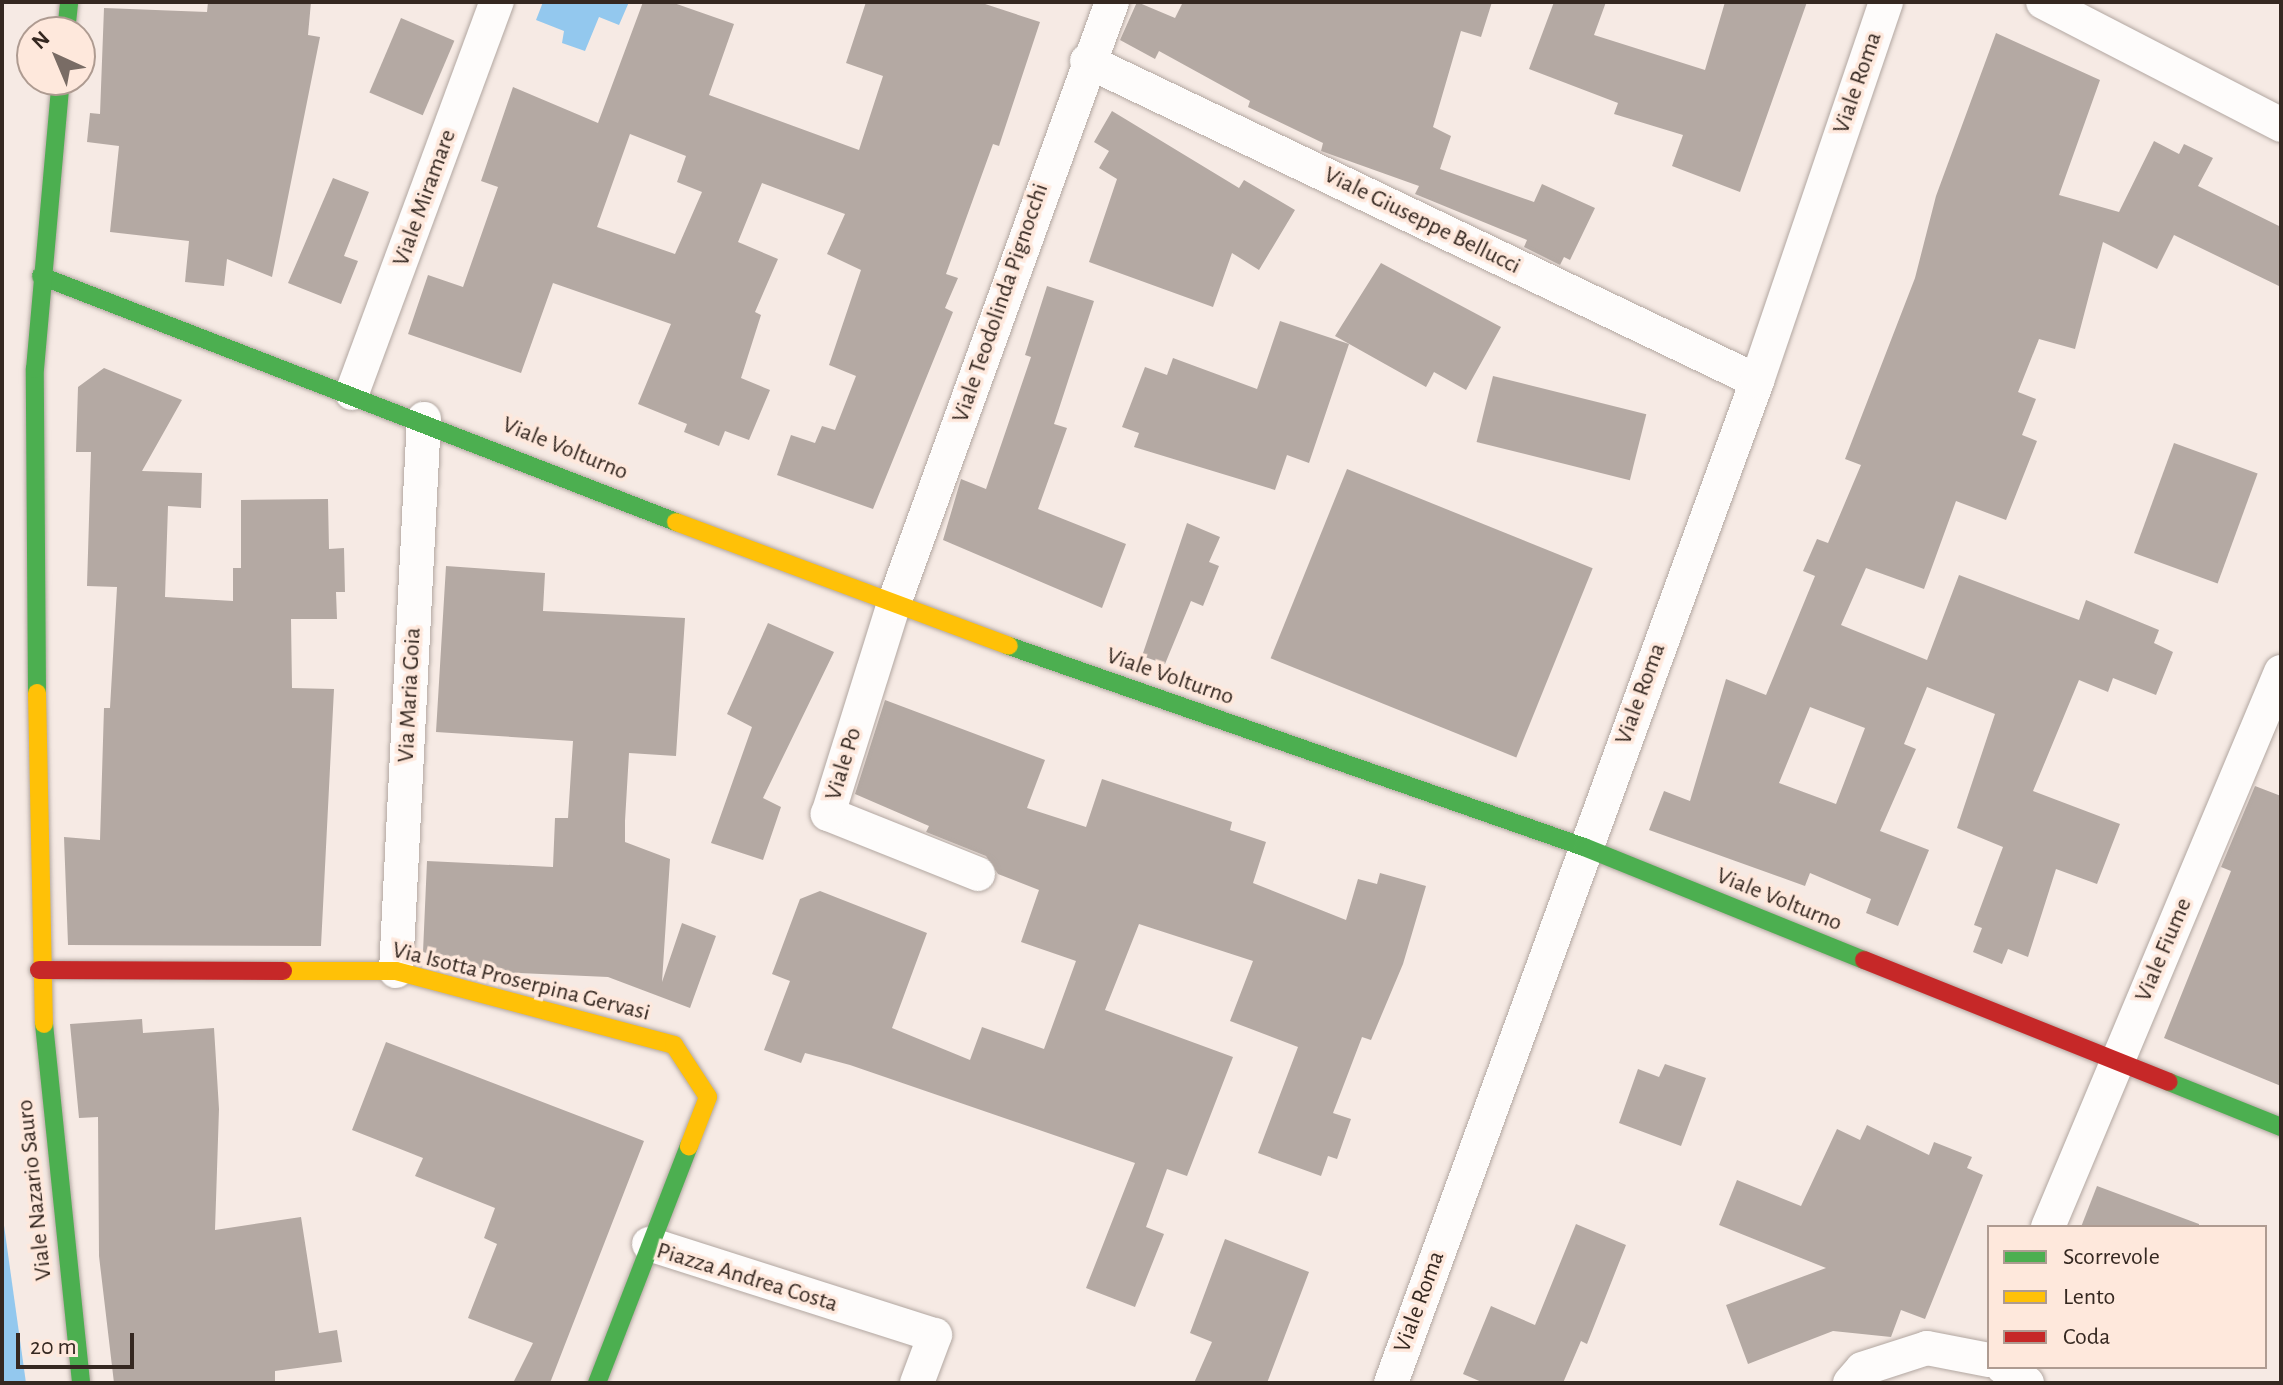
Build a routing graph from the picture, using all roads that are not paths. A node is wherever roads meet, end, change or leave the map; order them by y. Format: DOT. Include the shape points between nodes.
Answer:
graph roads {
  1 [pos="497,2"];
  2 [pos="1112,2"];
  3 [pos="1886,2"];
  4 [pos="2043,2"];
  5 [pos="1087,61"];
  6 [pos="59,96"];
  7 [pos="2281,125"];
  8 [pos="41,276"];
  9 [pos="1757,381"];
  10 [pos="352,393"];
  11 [pos="424,419"];
  12 [pos="893,606"];
  13 [pos="2281,672"];
  14 [pos="1584,847"];
  15 [pos="978,874"];
  16 [pos="39,970"];
  17 [pos="396,971"];
  18 [pos="2117,1062"];
  19 [pos="2281,1127"];
  20 [pos="2049,1225"];
  21 [pos="649,1244"];
  22 [pos="1987,1360"];
  23 [pos="2006,1369"];
  24 [pos="81,1383"];
  25 [pos="597,1383"];
  26 [pos="917,1383"];
  27 [pos="1391,1383"];
  28 [pos="1850,1383"];
  29 [pos="2027,1383"];
  1 -- 10 [label="street, Viale Miramare"];
  2 -- 5 [label="street, Viale Teodolinda Pignocchi"];
  3 -- 9 [label="street, Viale Roma"];
  4 -- 7 [label="street"];
  5 -- 9 [label="street, Viale Giuseppe Bellucci"];
  5 -- 12 [label="street, Viale Teodolinda Pignocchi"];
  6 -- 8 [label="street, Viale Nazario Sauro"];
  8 -- 10 [label="street, Viale Volturno"];
  8 -- 16 [label="street, Viale Nazario Sauro" via="35,369"];
  9 -- 14 [label="street, Viale Roma"];
  10 -- 11 [label="street, Viale Volturno"];
  11 -- 12 [label="street, Viale Volturno"];
  11 -- 17 [label="street, Via Maria Goia"];
  12 -- 14 [label="street, Viale Volturno"];
  12 -- 15 [label="street, Viale Po" via="828,814"];
  13 -- 18 [label="street, Viale Fiume"];
  14 -- 18 [label="street, Viale Volturno"];
  14 -- 27 [label="street, Viale Roma"];
  16 -- 17 [label="street, Via Isotta Proserpina Gervasi"];
  16 -- 24 [label="street, Viale Nazario Sauro"];
  17 -- 21 [label="street, Via Isotta Proserpina Gervasi" via="674,1045 708,1097"];
  18 -- 19 [label="street, Viale Volturno"];
  18 -- 20 [label="street, Viale Fiume"];
  21 -- 25 [label="street, Piazza Andrea Costa"];
  21 -- 26 [label="street, Piazza Andrea Costa" via="935,1335"];
  22 -- 28 [label="street" via="1927,1348 1862,1369"];
  23 -- 29 [label="street"];
}
